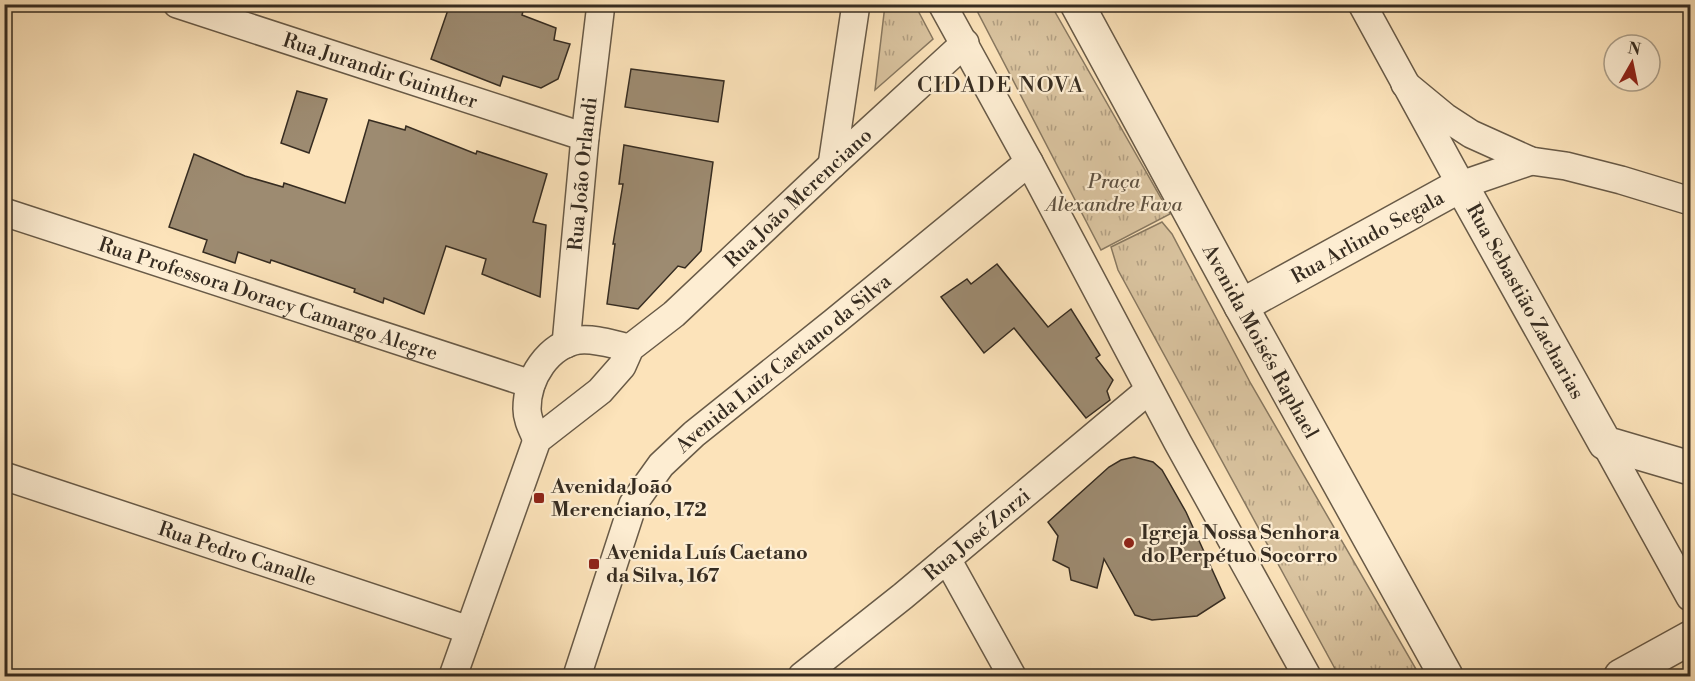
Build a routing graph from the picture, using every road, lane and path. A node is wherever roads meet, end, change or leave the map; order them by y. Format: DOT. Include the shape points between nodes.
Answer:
graph roads {
  1 [pos="177,4"];
  2 [pos="601,4"];
  3 [pos="856,4"];
  4 [pos="942,4"];
  5 [pos="1077,4"];
  6 [pos="1362,4"];
  7 [pos="965,43"];
  8 [pos="1405,84"];
  9 [pos="585,137"];
  10 [pos="1531,161"];
  11 [pos="1029,162"];
  12 [pos="832,165"];
  13 [pos="1461,185"];
  14 [pos="1690,201"];
  15 [pos="4,212"];
  16 [pos="1241,306"];
  17 [pos="566,344"];
  18 [pos="630,348"];
  19 [pos="531,384"];
  20 [pos="1149,390"];
  21 [pos="537,440"];
  22 [pos="1605,443"];
  23 [pos="1690,468"];
  24 [pos="4,476"];
  25 [pos="947,559"];
  26 [pos="1690,597"];
  27 [pos="469,630"];
  28 [pos="1690,638"];
  29 [pos="453,676"];
  30 [pos="577,676"];
  31 [pos="802,676"];
  32 [pos="1012,676"];
  33 [pos="1307,676"];
  34 [pos="1446,676"];
  35 [pos="1621,676"];
  1 -- 9 [label="street, Rua Jurandir Guinther"];
  2 -- 9 [label="street, Rua João Orlandi"];
  3 -- 12 [label="street"];
  4 -- 7 [label="street"];
  5 -- 16 [label="street, Avenida Moisés Raphael"];
  6 -- 8 [label="street, Rua Sebastião Zacharias"];
  7 -- 11 [label="street"];
  7 -- 12 [label="street, Rua João Merenciano"];
  8 -- 10 [label="street" via="1471,134"];
  8 -- 13 [label="street, Rua Sebastião Zacharias"];
  9 -- 17 [label="street, Rua João Orlandi"];
  10 -- 13 [label="street, Rua Arlindo Segala"];
  10 -- 14 [label="street" via="1566,166"];
  11 -- 20 [label="street"];
  11 -- 30 [label="street, Avenida Luiz Caetano da Silva" via="661,465 633,504"];
  12 -- 18 [label="street, Rua João Merenciano" via="674,314"];
  13 -- 16 [label="street, Rua Arlindo Segala"];
  13 -- 22 [label="street, Rua Sebastião Zacharias"];
  15 -- 19 [label="street, Rua Professora Doracy Camargo Alegre"];
  16 -- 34 [label="street, Avenida Moisés Raphael"];
  17 -- 18 [label="street" via="590,340"];
  17 -- 19 [label="street" via="538,369"];
  18 -- 21 [label="street, Rua João Merenciano" via="622,366 600,391"];
  19 -- 21 [label="street" via="527,409"];
  20 -- 25 [label="street, Rua José Zorzi"];
  20 -- 33 [label="street"];
  21 -- 27 [label="street"];
  22 -- 23 [label="street"];
  22 -- 26 [label="street, Rua Sebastião Zacharias"];
  24 -- 27 [label="street, Rua Pedro Canalle"];
  25 -- 31 [label="street, Rua José Zorzi"];
  25 -- 32 [label="street"];
  27 -- 29 [label="street"];
  28 -- 35 [label="street"];
}
